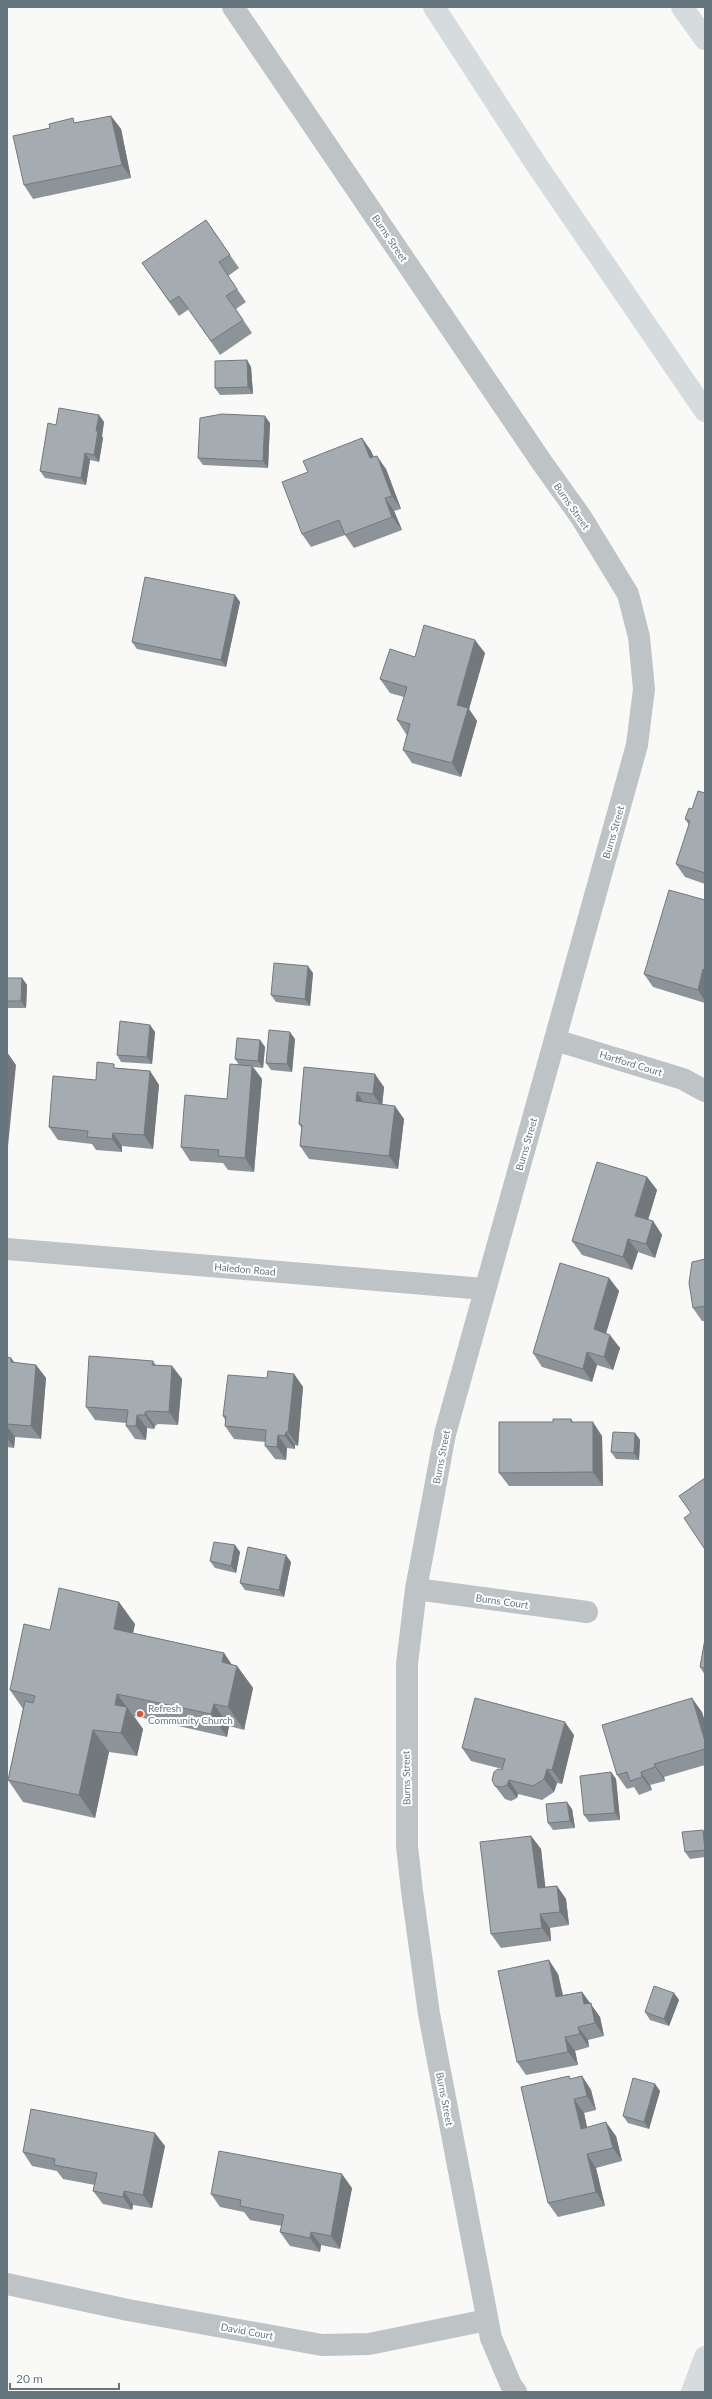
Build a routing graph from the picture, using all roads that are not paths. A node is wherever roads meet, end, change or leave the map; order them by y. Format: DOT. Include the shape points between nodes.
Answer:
graph roads {
  1 [pos="233,7"];
  2 [pos="434,7"];
  3 [pos="682,7"];
  4 [pos="705,39"];
  5 [pos="705,412"];
  6 [pos="555,1040"];
  7 [pos="705,1091"];
  8 [pos="7,1249"];
  9 [pos="484,1290"];
  10 [pos="416,1589"];
  11 [pos="588,1612"];
  12 [pos="7,2284"];
  13 [pos="487,2320"];
  14 [pos="705,2357"];
  15 [pos="516,2392"];
  16 [pos="692,2392"];
  1 -- 6 [label="street, Burns Street" via="581,517 628,594 639,637 644,689 637,745"];
  2 -- 5 [label="main road" via="536,164"];
  3 -- 4 [label="main road"];
  6 -- 7 [label="street, Hartford Court" via="683,1079"];
  6 -- 9 [label="street, Burns Street"];
  8 -- 9 [label="street, Haledon Road"];
  9 -- 10 [label="street, Burns Street" via="445,1434"];
  10 -- 11 [label="street, Burns Court"];
  10 -- 13 [label="street, Burns Street" via="407,1664 407,1846 428,2014"];
  12 -- 13 [label="street, David Court" via="128,2310 330,2345 369,2344"];
  13 -- 15 [label="street, Burns Street" via="491,2338"];
  14 -- 16 [label="main road"];
}
